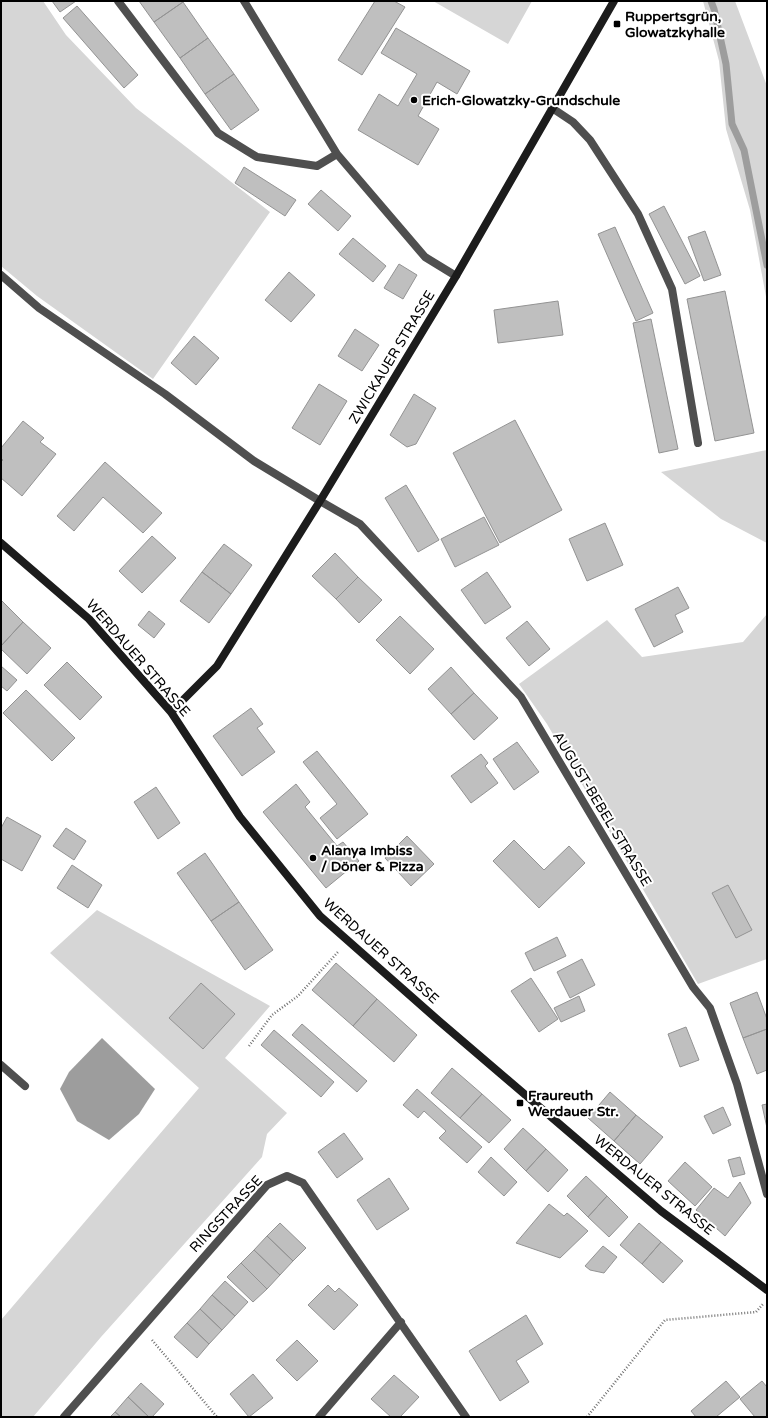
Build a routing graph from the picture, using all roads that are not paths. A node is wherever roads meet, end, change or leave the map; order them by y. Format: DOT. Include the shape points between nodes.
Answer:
graph roads {
  1 [pos="118,1"];
  2 [pos="244,1"];
  3 [pos="614,1"];
  4 [pos="552,108"];
  5 [pos="337,154"];
  6 [pos="1,275"];
  7 [pos="456,276"];
  8 [pos="698,443"];
  9 [pos="320,501"];
  10 [pos="1,543"];
  11 [pos="171,712"];
  12 [pos="1,1065"];
  13 [pos="25,1086"];
  14 [pos="767,1194"];
  15 [pos="767,1290"];
  16 [pos="401,1322"];
  17 [pos="64,1417"];
  18 [pos="319,1417"];
  19 [pos="466,1417"];
  1 -- 5 [label="street" via="218,133 257,157 316,166"];
  2 -- 5 [label="street"];
  3 -- 4 [label="main road, ZWICKAUER STRASSE"];
  4 -- 7 [label="main road, ZWICKAUER STRASSE"];
  4 -- 8 [label="street" via="573,122 590,140 638,214 672,289"];
  5 -- 7 [label="street" via="425,256"];
  6 -- 9 [label="street, AUGUST-BEBEL-STRASSE" via="40,308 165,394 254,461"];
  7 -- 9 [label="main road, ZWICKAUER STRASSE"];
  9 -- 11 [label="main road, ZWICKAUER STRASSE" via="216,666"];
  9 -- 14 [label="street, AUGUST-BEBEL-STRASSE" via="360,524 521,697 693,988 710,1008 737,1084"];
  10 -- 11 [label="main road, WERDAUER STRASSE" via="89,619"];
  11 -- 15 [label="main road, WERDAUER STRASSE" via="240,817 320,916 661,1211"];
  12 -- 13 [label="street"];
  16 -- 17 [label="street, RINGSTRASSE" via="303,1182 286,1176 267,1185"];
  16 -- 18 [label="street"];
  16 -- 19 [label="street, RINGSTRASSE"];
}
